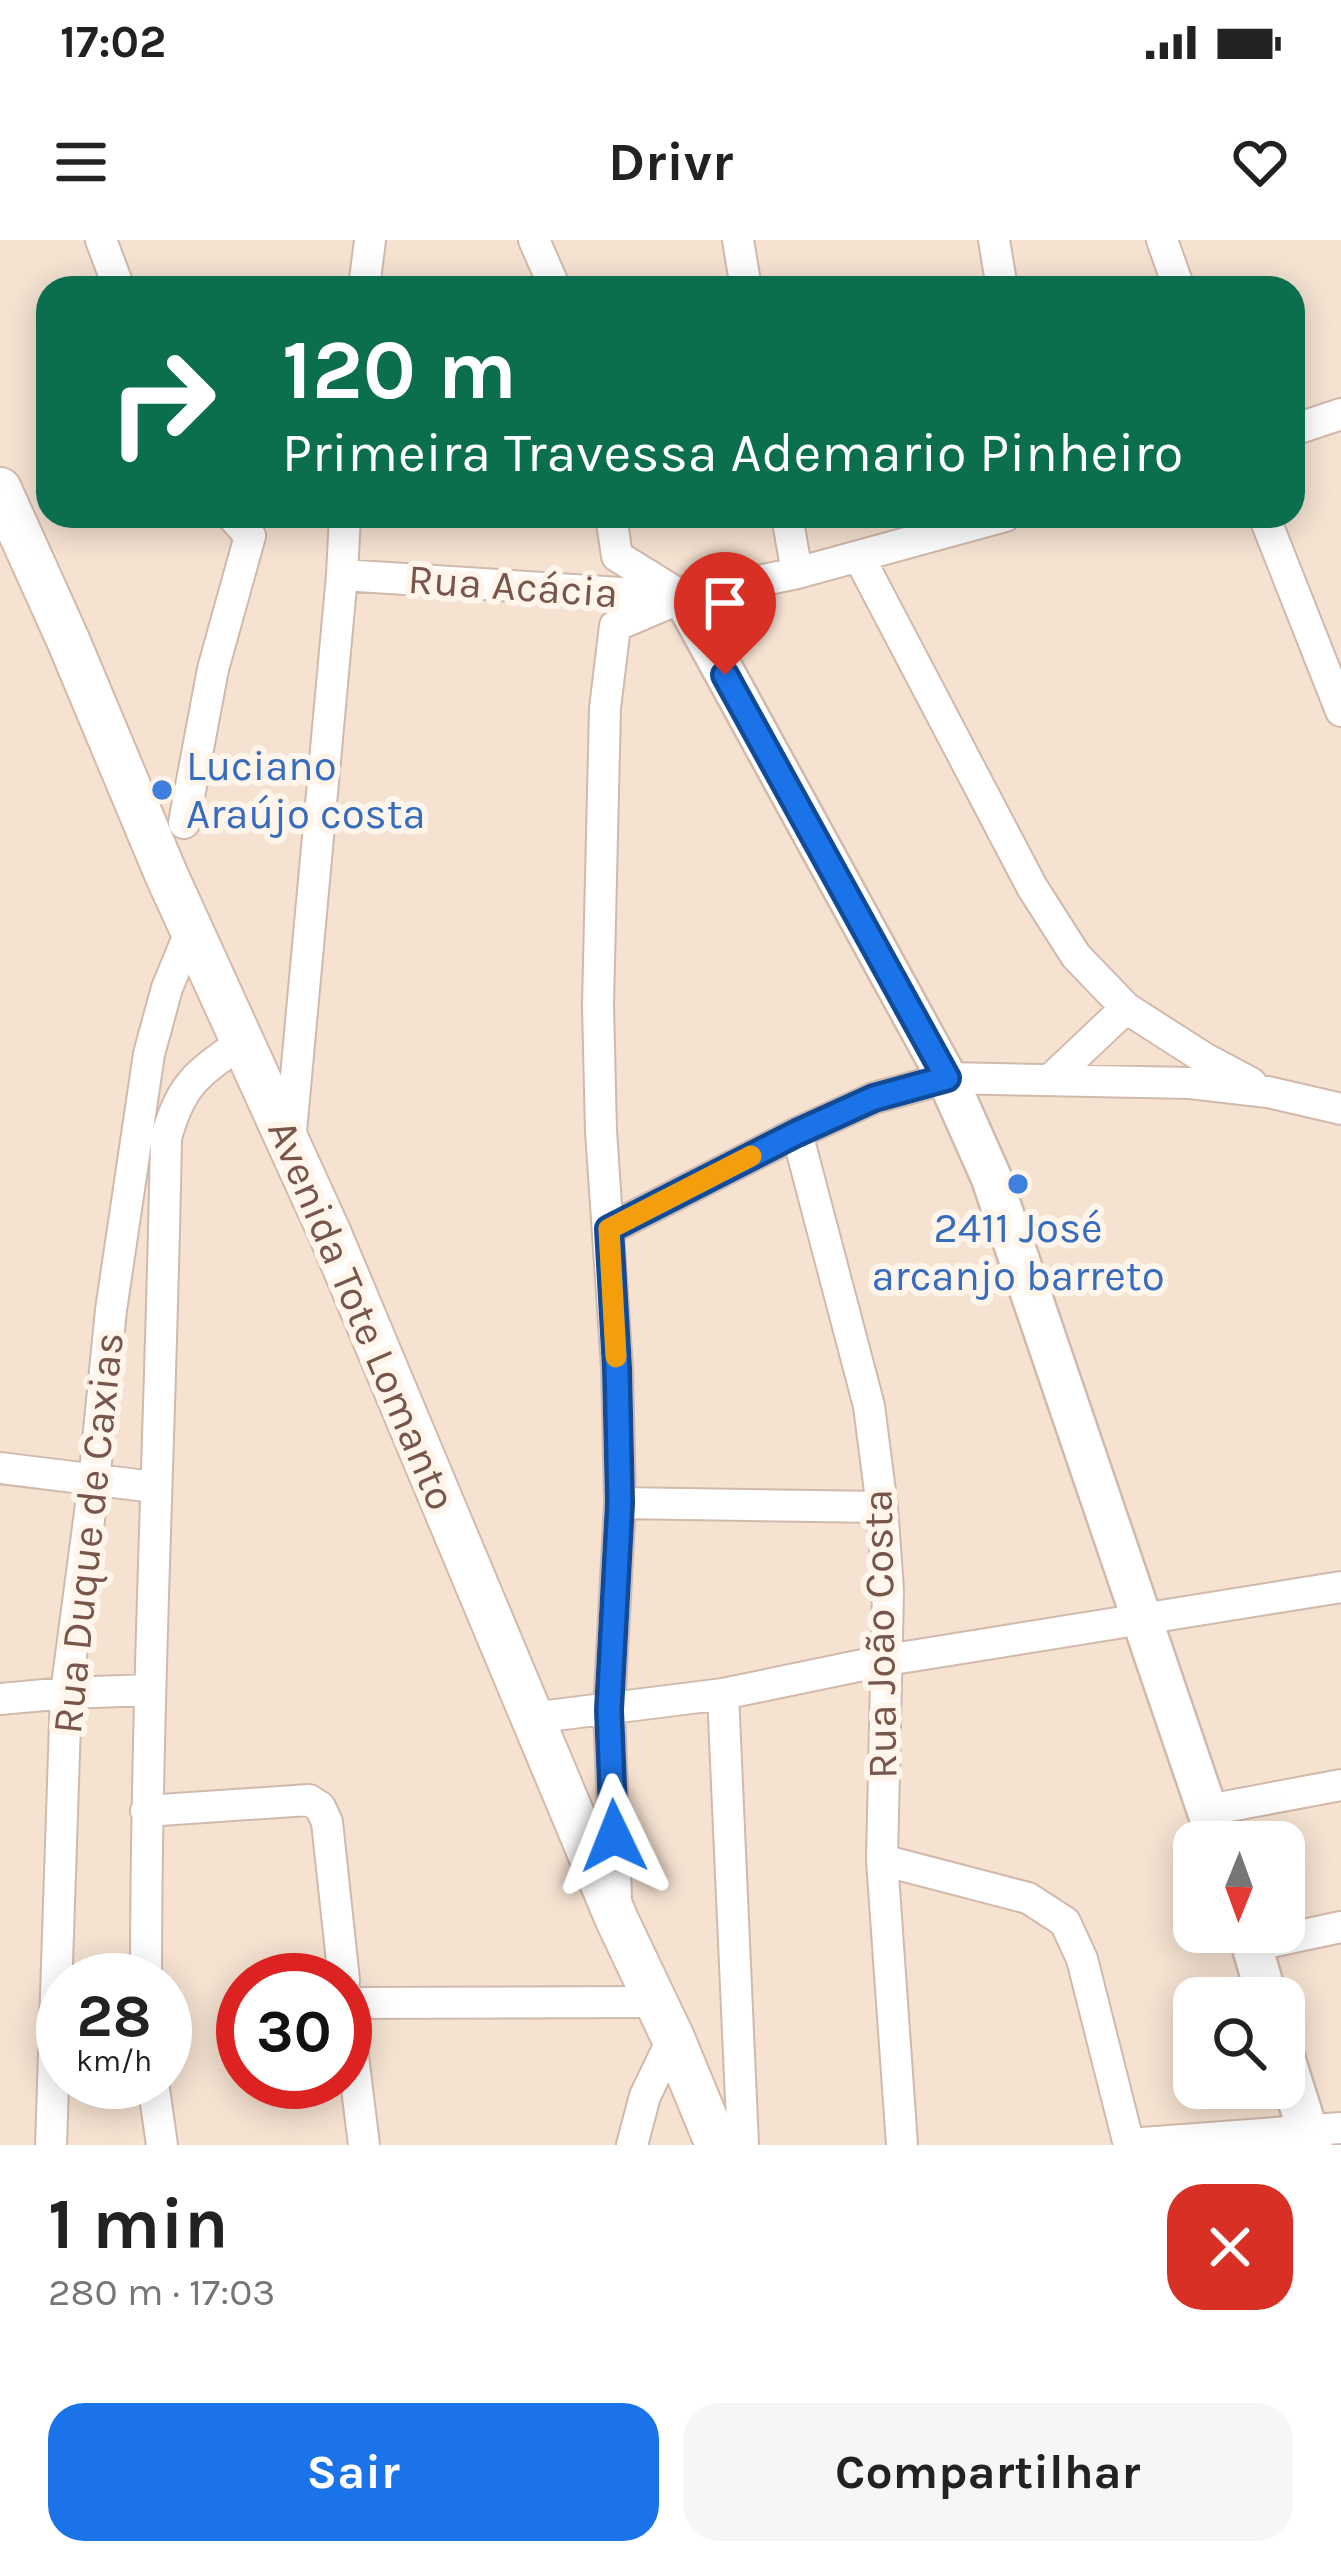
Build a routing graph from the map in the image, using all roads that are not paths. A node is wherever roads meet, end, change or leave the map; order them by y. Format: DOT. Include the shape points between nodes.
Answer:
graph roads {
  1 [pos="101,240"];
  2 [pos="370,240"];
  3 [pos="534,240"];
  4 [pos="738,240"];
  5 [pos="994,240"];
  6 [pos="1162,240"];
  7 [pos="114,276"];
  8 [pos="366,276"];
  9 [pos="550,276"];
  10 [pos="744,276"];
  11 [pos="1000,276"];
  12 [pos="1175,276"];
  13 [pos="1341,414"];
  14 [pos="1305,426"];
  15 [pos="0,493"];
  16 [pos="243,528"];
  17 [pos="344,528"];
  18 [pos="613,528"];
  19 [pos="789,528"];
  20 [pos="962,528"];
  21 [pos="1269,528"];
  22 [pos="859,557"];
  23 [pos="797,573"];
  24 [pos="342,575"];
  25 [pos="683,597"];
  26 [pos="1341,709"];
  27 [pos="184,823"];
  28 [pos="191,930"];
  29 [pos="1126,1008"];
  30 [pos="244,1041"];
  31 [pos="947,1078"];
  32 [pos="1051,1079"];
  33 [pos="1268,1092"];
  34 [pos="1341,1109"];
  35 [pos="797,1133"];
  36 [pos="151,1134"];
  37 [pos="290,1142"];
  38 [pos="609,1229"];
  39 [pos="0,1468"];
  40 [pos="94,1482"];
  41 [pos="154,1487"];
  42 [pos="620,1503"];
  43 [pos="882,1507"];
  44 [pos="1341,1587"];
  45 [pos="1141,1620"];
  46 [pos="887,1660"];
  47 [pos="149,1690"];
  48 [pos="66,1693"];
  49 [pos="723,1694"];
  50 [pos="0,1700"];
  51 [pos="609,1710"];
  52 [pos="532,1718"];
  53 [pos="1341,1785"];
  54 [pos="146,1811"];
  55 [pos="1211,1821"];
  56 [pos="1229,1821"];
  57 [pos="882,1860"];
  58 [pos="617,1920"];
  59 [pos="1341,1927"];
  60 [pos="1305,1932"];
  61 [pos="61,1953"];
  62 [pos="146,1953"];
  63 [pos="341,1953"];
  64 [pos="372,2004"];
  65 [pos="664,2020"];
  66 [pos="1305,2102"];
  67 [pos="53,2109"];
  68 [pos="157,2109"];
  69 [pos="359,2109"];
  70 [pos="1320,2135"];
  71 [pos="1129,2144"];
  72 [pos="51,2145"];
  73 [pos="162,2145"];
  74 [pos="364,2145"];
  75 [pos="632,2145"];
  76 [pos="717,2145"];
  77 [pos="743,2145"];
  78 [pos="902,2145"];
  1 -- 7 [label="street"];
  2 -- 8 [label="street"];
  3 -- 9 [label="street"];
  4 -- 10 [label="street"];
  5 -- 11 [label="street"];
  6 -- 12 [label="street"];
  13 -- 14 [label="street"];
  15 -- 28 [label="main road, Avenida Tote Lomanto"];
  16 -- 27 [label="street" via="250,536 213,669"];
  17 -- 24 [label="street"];
  18 -- 25 [label="street" via="617,556"];
  19 -- 23 [label="street"];
  20 -- 22 [label="street"];
  21 -- 26 [label="street"];
  22 -- 23 [label="street"];
  22 -- 29 [label="street" via="1033,887 1076,956"];
  23 -- 25 [label="street"];
  24 -- 25 [label="street, Rua Acácia"];
  24 -- 37 [label="street"];
  25 -- 31 [label="street"];
  25 -- 38 [label="street" via="615,626 605,708 598,1005"];
  28 -- 30 [label="main road, Avenida Tote Lomanto"];
  28 -- 36 [label="street, Rua Duque de Caxias" via="149,1054"];
  29 -- 32 [label="street"];
  29 -- 33 [label="street"];
  30 -- 36 [label="street, Rua Duque de Caxias" via="202,1070"];
  30 -- 37 [label="main road, Avenida Tote Lomanto"];
  31 -- 32 [label="street"];
  31 -- 35 [label="street" via="874,1098"];
  31 -- 45 [label="street" via="991,1177"];
  32 -- 33 [label="street"];
  33 -- 34 [label="street"];
  35 -- 38 [label="street"];
  35 -- 43 [label="street, Rua João Costa" via="869,1406"];
  36 -- 40 [label="street, Rua Duque de Caxias" via="111,1310"];
  36 -- 41 [label="street, Rua Duque de Caxias" via="162,1359"];
  37 -- 52 [label="main road, Avenida Tote Lomanto"];
  38 -- 42 [label="street"];
  39 -- 40 [label="street"];
  40 -- 41 [label="street"];
  40 -- 48 [label="street, Rua Duque de Caxias"];
  41 -- 47 [label="street, Rua Duque de Caxias"];
  42 -- 43 [label="street"];
  42 -- 51 [label="street"];
  43 -- 46 [label="street, Rua João Costa"];
  44 -- 45 [label="street"];
  45 -- 46 [label="street"];
  45 -- 55 [label="street"];
  46 -- 49 [label="street"];
  46 -- 57 [label="street, Rua João Costa"];
  47 -- 48 [label="street"];
  47 -- 54 [label="street, Rua Duque de Caxias"];
  48 -- 50 [label="street"];
  48 -- 61 [label="street, Rua Duque de Caxias"];
  49 -- 51 [label="street"];
  49 -- 77 [label="street"];
  51 -- 52 [label="street"];
  51 -- 58 [label="street"];
  52 -- 58 [label="main road, Avenida Tote Lomanto"];
  53 -- 56 [label="street"];
  54 -- 62 [label="street, Rua Duque de Caxias"];
  54 -- 63 [label="street" via="309,1800 320,1807"];
  57 -- 71 [label="street" via="1028,1898 1065,1922 1082,1959"];
  57 -- 78 [label="street, Rua João Costa"];
  58 -- 65 [label="main road, Avenida Tote Lomanto"];
  59 -- 60 [label="street"];
  64 -- 65 [label="street"];
  65 -- 75 [label="street"];
  65 -- 76 [label="main road, Avenida Tote Lomanto"];
  66 -- 70 [label="street"];
  67 -- 72 [label="street, Rua Duque de Caxias"];
  68 -- 73 [label="street"];
  69 -- 74 [label="street"];
  70 -- 71 [label="street"];
}
